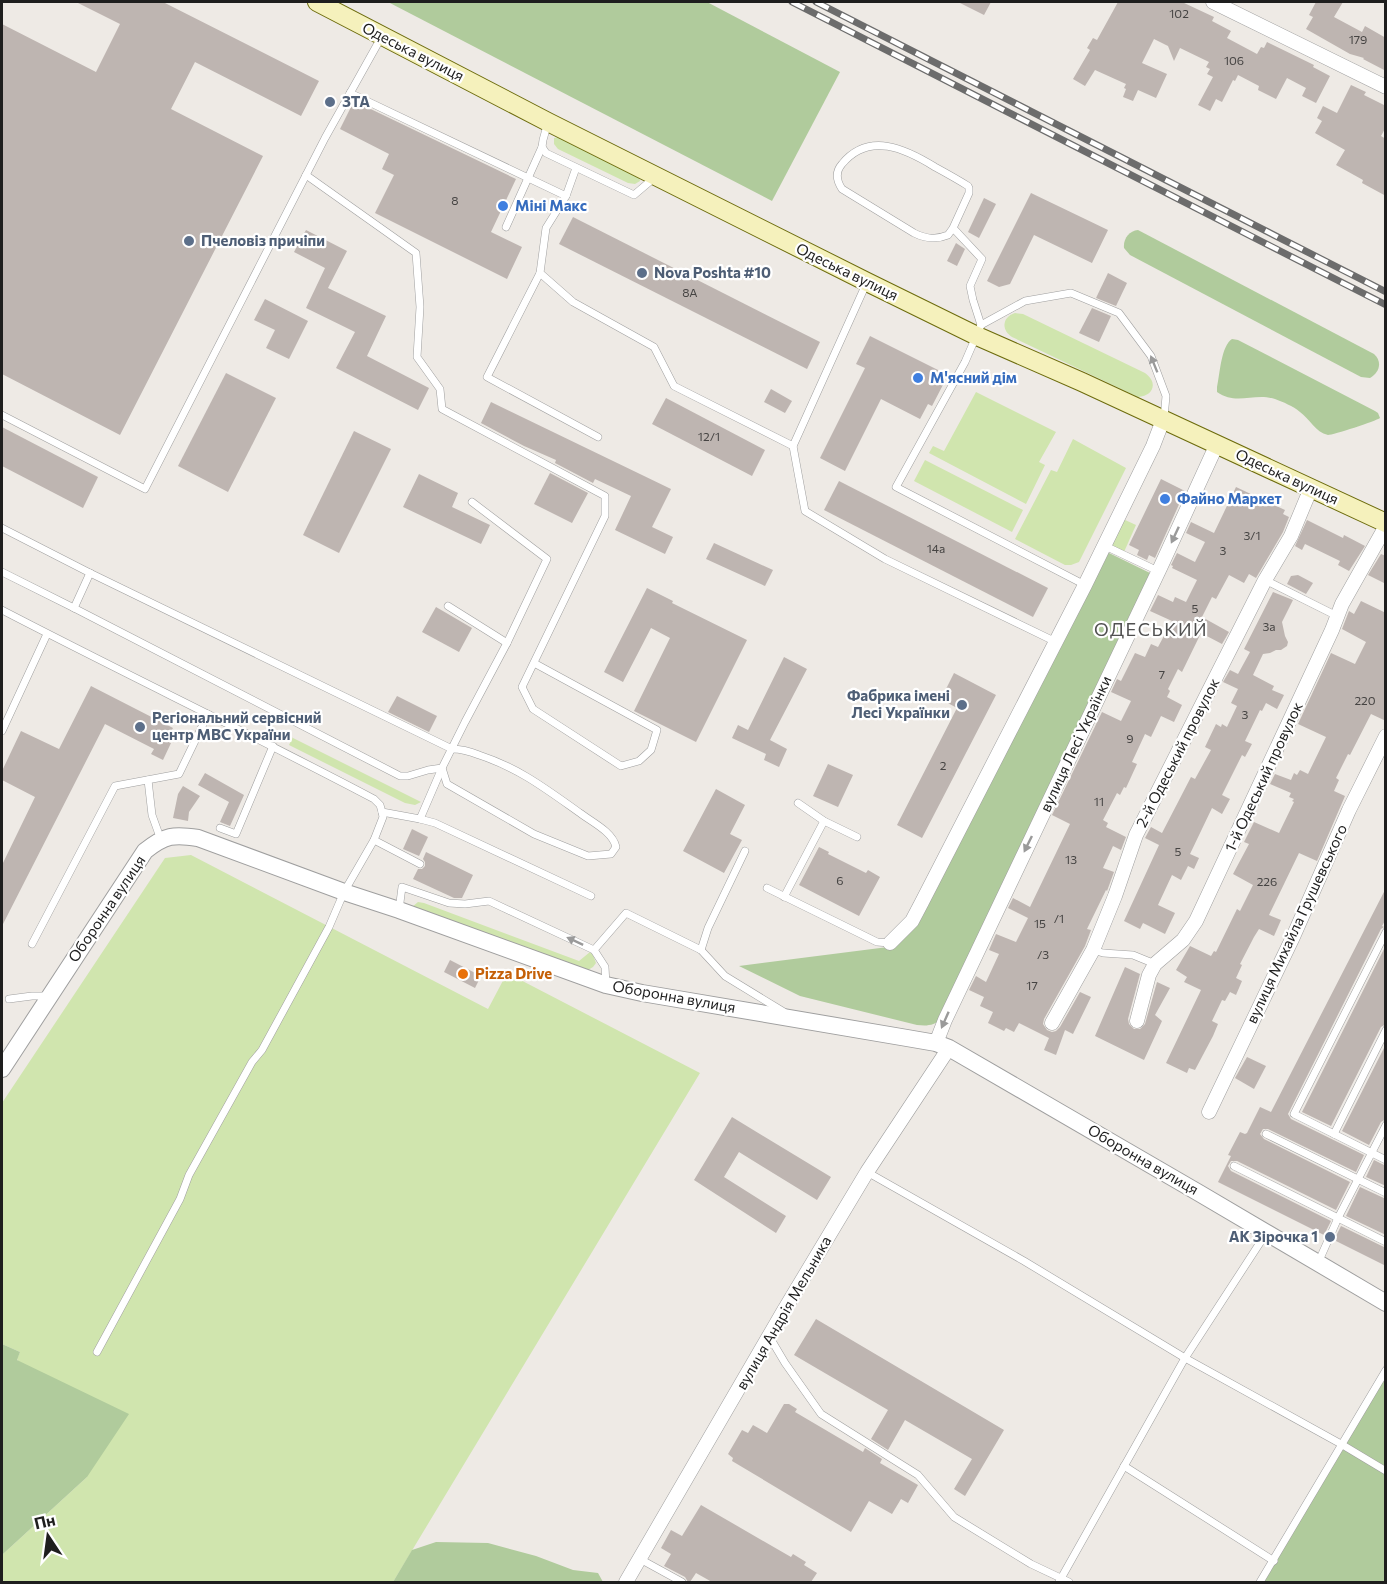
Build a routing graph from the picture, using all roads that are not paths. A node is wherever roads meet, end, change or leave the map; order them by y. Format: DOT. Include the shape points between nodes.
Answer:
graph roads {
  1 [pos="317,2"];
  2 [pos="1213,2"];
  3 [pos="382,36"];
  4 [pos="1386,87"];
  5 [pos="350,93"];
  6 [pos="548,122"];
  7 [pos="542,147"];
  8 [pos="576,168"];
  9 [pos="306,175"];
  10 [pos="656,176"];
  11 [pos="528,178"];
  12 [pos="566,196"];
  13 [pos="506,227"];
  14 [pos="953,228"];
  15 [pos="540,273"];
  16 [pos="867,282"];
  17 [pos="979,330"];
  18 [pos="2,415"];
  19 [pos="1163,420"];
  20 [pos="598,437"];
  21 [pos="1217,444"];
  22 [pos="793,446"];
  23 [pos="1311,488"];
  24 [pos="472,502"];
  25 [pos="1386,524"];
  26 [pos="2,528"];
  27 [pos="1104,545"];
  28 [pos="2,572"];
  29 [pos="1158,572"];
  30 [pos="90,573"];
  31 [pos="1266,580"];
  32 [pos="1085,585"];
  33 [pos="447,606"];
  34 [pos="74,608"];
  35 [pos="2,610"];
  36 [pos="1337,616"];
  37 [pos="47,634"];
  38 [pos="1056,642"];
  39 [pos="507,643"];
  40 [pos="534,663"];
  41 [pos="208,714"];
  42 [pos="2,731"];
  43 [pos="1386,736"];
  44 [pos="273,747"];
  45 [pos="452,749"];
  46 [pos="442,768"];
  47 [pos="148,780"];
  48 [pos="798,803"];
  49 [pos="382,812"];
  50 [pos="420,819"];
  51 [pos="824,821"];
  52 [pos="220,828"];
  53 [pos="857,837"];
  54 [pos="161,840"];
  55 [pos="374,840"];
  56 [pos="745,851"];
  57 [pos="420,864"];
  58 [pos="768,888"];
  59 [pos="344,892"];
  60 [pos="591,896"];
  61 [pos="784,897"];
  62 [pos="399,910"];
  63 [pos="1386,932"];
  64 [pos="890,943"];
  65 [pos="32,944"];
  66 [pos="594,950"];
  67 [pos="701,950"];
  68 [pos="1093,950"];
  69 [pos="1155,964"];
  70 [pos="606,985"];
  71 [pos="48,996"];
  72 [pos="9,999"];
  73 [pos="794,1018"];
  74 [pos="1137,1021"];
  75 [pos="1052,1023"];
  76 [pos="1386,1030"];
  77 [pos="943,1046"];
  78 [pos="2,1069"];
  79 [pos="1209,1112"];
  80 [pos="1386,1125"];
  81 [pos="1266,1134"];
  82 [pos="1334,1134"];
  83 [pos="1371,1152"];
  84 [pos="1386,1160"];
  85 [pos="1234,1166"];
  86 [pos="867,1172"];
  87 [pos="1358,1180"];
  88 [pos="1386,1193"];
  89 [pos="1338,1218"];
  90 [pos="1267,1232"];
  91 [pos="1386,1242"];
  92 [pos="1318,1263"];
  93 [pos="1386,1303"];
  94 [pos="769,1336"];
  95 [pos="97,1352"];
  96 [pos="1185,1358"];
  97 [pos="1386,1370"];
  98 [pos="1341,1444"];
  99 [pos="1124,1466"];
  100 [pos="1386,1471"];
  101 [pos="640,1558"];
  102 [pos="1274,1561"];
  103 [pos="1063,1581"];
  104 [pos="626,1582"];
  105 [pos="682,1582"];
  106 [pos="1260,1582"];
  1 -- 3 [label="main road, Одеська вулиця"];
  2 -- 4 [label="street"];
  3 -- 5 [label="lane"];
  3 -- 6 [label="main road, Одеська вулиця"];
  5 -- 9 [label="lane"];
  5 -- 11 [label="lane"];
  6 -- 7 [label="lane"];
  6 -- 10 [label="main road, Одеська вулиця"];
  7 -- 8 [label="lane" via="546,153"];
  7 -- 11 [label="lane"];
  8 -- 10 [label="lane" via="634,195"];
  8 -- 12 [label="lane"];
  9 -- 18 [label="lane" via="145,489"];
  9 -- 40 [label="lane" via="416,253 420,307 417,357 440,389 442,409 605,496 605,516"];
  10 -- 16 [label="main road, Одеська вулиця"];
  11 -- 12 [label="lane"];
  11 -- 13 [label="lane"];
  12 -- 15 [label="lane" via="546,228"];
  14 -- 14 [label="lane" via="948,236 939,238 914,233 842,189 837,180 838,170 854,153 872,146 894,147 916,155 969,188"];
  14 -- 17 [label="lane" via="982,260 970,286"];
  15 -- 20 [label="lane" via="487,377"];
  15 -- 22 [label="lane" via="573,302 654,347 674,386"];
  16 -- 17 [label="main road, Одеська вулиця"];
  16 -- 22 [label="lane"];
  17 -- 19 [label="main road, Одеська вулиця"];
  19 -- 17 [label="lane, one-way" via="1166,396 1151,356 1119,314 1071,293 1025,301"];
  17 -- 32 [label="lane" via="896,487"];
  19 -- 21 [label="main road, Одеська вулиця"];
  19 -- 27 [label="street"];
  21 -- 23 [label="main road, Одеська вулиця"];
  21 -- 29 [label="street, вулиця Лесі Українки, one-way"];
  22 -- 38 [label="lane" via="805,511 885,559"];
  23 -- 25 [label="main road, Одеська вулиця"];
  23 -- 31 [label="street, 2-й Одеський провулок" via="1291,536"];
  24 -- 39 [label="lane" via="547,559"];
  25 -- 36 [label="street, 1-й Одеський провулок"];
  26 -- 30 [label="lane"];
  27 -- 29 [label="lane"];
  27 -- 32 [label="street"];
  28 -- 34 [label="lane"];
  29 -- 77 [label="street, вулиця Лесі Українки, one-way" via="945,1020"];
  30 -- 34 [label="lane"];
  30 -- 45 [label="lane"];
  31 -- 36 [label="lane"];
  31 -- 68 [label="street, 2-й Одеський провулок" via="1136,836"];
  32 -- 38 [label="street"];
  33 -- 39 [label="lane"];
  34 -- 46 [label="lane" via="400,776"];
  35 -- 37 [label="lane"];
  36 -- 69 [label="street, 1-й Одеський провулок" via="1196,921 1183,940"];
  37 -- 41 [label="lane"];
  37 -- 42 [label="lane"];
  38 -- 64 [label="street" via="912,921"];
  39 -- 45 [label="lane"];
  40 -- 40 [label="lane" via="522,687 533,709 621,766 639,761 651,750 657,730"];
  41 -- 44 [label="lane"];
  41 -- 47 [label="lane" via="179,774"];
  43 -- 79 [label="street, вулиця Михайла Грушевського"];
  44 -- 49 [label="lane" via="374,799"];
  44 -- 52 [label="lane" via="236,834"];
  45 -- 46 [label="lane"];
  45 -- 46 [label="lane" via="493,760 533,779 608,834 616,847 611,854 588,856 534,834 447,784"];
  46 -- 50 [label="lane"];
  47 -- 54 [label="lane" via="152,815"];
  47 -- 65 [label="lane" via="115,786"];
  48 -- 51 [label="lane"];
  49 -- 50 [label="lane"];
  49 -- 55 [label="lane"];
  50 -- 60 [label="lane"];
  51 -- 53 [label="lane"];
  51 -- 61 [label="lane"];
  54 -- 59 [label="street, Оборонна вулиця" via="179,834 198,838"];
  54 -- 71 [label="street, Оборонна вулиця" via="145,851"];
  55 -- 57 [label="lane"];
  55 -- 59 [label="lane"];
  56 -- 67 [label="lane"];
  58 -- 61 [label="lane"];
  59 -- 62 [label="street, Оборонна вулиця"];
  59 -- 95 [label="lane"];
  61 -- 64 [label="lane" via="877,942"];
  66 -- 62 [label="lane, one-way" via="489,900 449,903 402,887"];
  62 -- 70 [label="street, Оборонна вулиця"];
  63 -- 82 [label="lane" via="1294,1114"];
  66 -- 67 [label="lane" via="626,914"];
  66 -- 70 [label="lane" via="605,967"];
  67 -- 73 [label="lane" via="725,976"];
  68 -- 69 [label="lane" via="1132,955"];
  68 -- 75 [label="street, 2-й Одеський провулок"];
  69 -- 74 [label="street, 1-й Одеський провулок"];
  70 -- 73 [label="street, Оборонна вулиця"];
  71 -- 72 [label="lane"];
  71 -- 78 [label="street, Оборонна вулиця"];
  73 -- 77 [label="street, Оборонна вулиця"];
  76 -- 82 [label="lane"];
  77 -- 86 [label="street, вулиця Андрія Мельника"];
  77 -- 90 [label="street, Оборонна вулиця"];
  80 -- 83 [label="lane"];
  81 -- 87 [label="lane"];
  82 -- 83 [label="lane"];
  83 -- 84 [label="lane"];
  83 -- 87 [label="lane"];
  85 -- 89 [label="lane"];
  86 -- 94 [label="street, вулиця Андрія Мельника"];
  86 -- 96 [label="lane"];
  87 -- 88 [label="lane"];
  87 -- 89 [label="lane"];
  89 -- 91 [label="lane"];
  89 -- 92 [label="lane"];
  90 -- 92 [label="street, Оборонна вулиця"];
  90 -- 96 [label="lane"];
  92 -- 93 [label="street, Оборонна вулиця"];
  94 -- 101 [label="street, вулиця Андрія Мельника"];
  94 -- 103 [label="lane" via="821,1414 918,1474 954,1517"];
  96 -- 98 [label="lane"];
  96 -- 99 [label="lane"];
  97 -- 98 [label="lane"];
  98 -- 100 [label="lane"];
  98 -- 102 [label="lane"];
  99 -- 102 [label="lane"];
  99 -- 103 [label="lane"];
  101 -- 104 [label="street, вулиця Андрія Мельника"];
  101 -- 105 [label="lane"];
  102 -- 106 [label="lane"];
}
